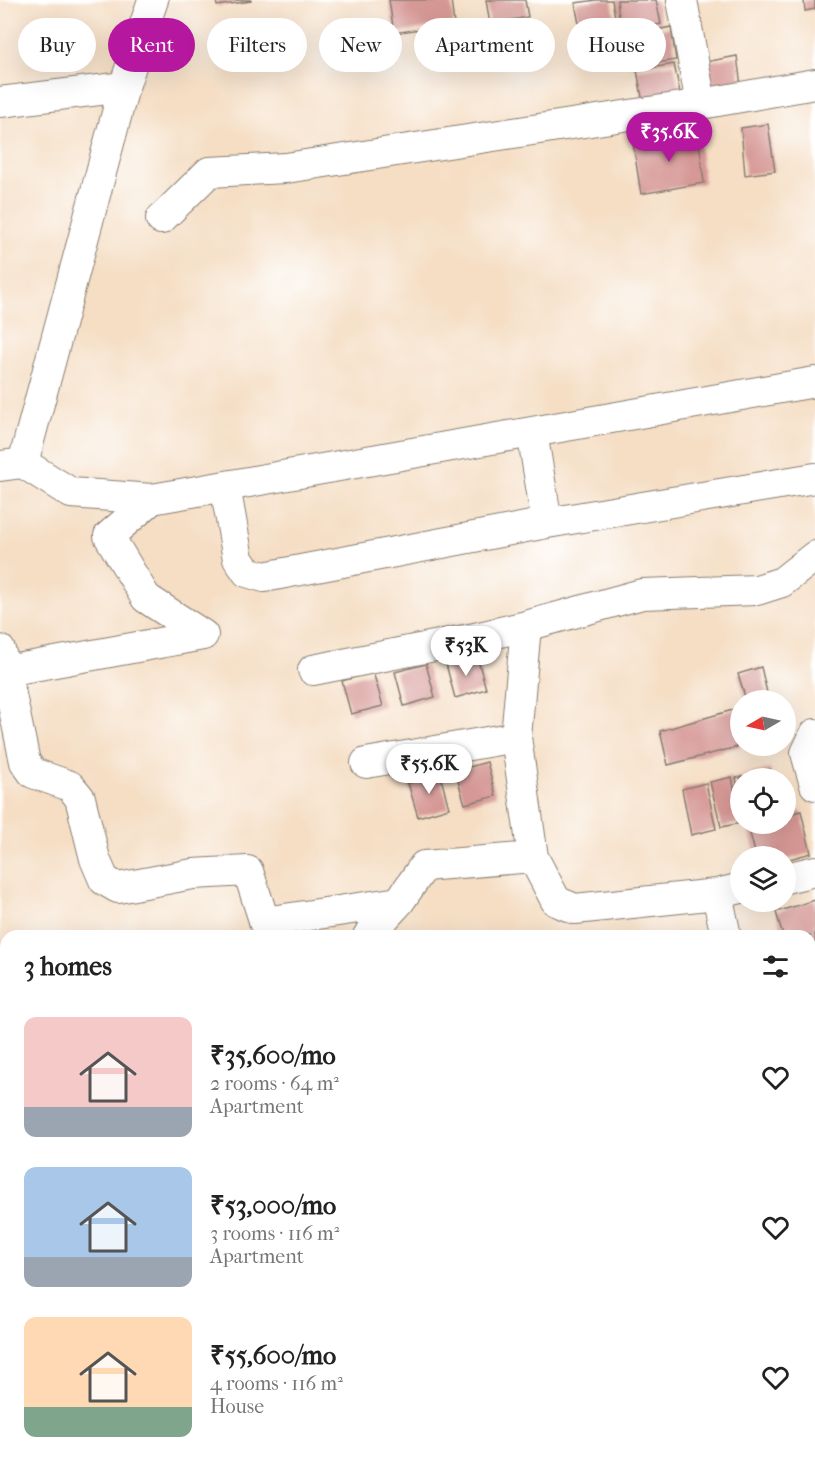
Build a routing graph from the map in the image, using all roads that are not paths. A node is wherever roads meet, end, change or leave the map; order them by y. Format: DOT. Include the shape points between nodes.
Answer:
graph roads {
  1 [pos="153,0"];
  2 [pos="682,0"];
  3 [pos="815,84"];
  4 [pos="124,87"];
  5 [pos="0,102"];
  6 [pos="701,104"];
  7 [pos="161,219"];
  8 [pos="815,382"];
  9 [pos="532,432"];
  10 [pos="12,464"];
  11 [pos="815,478"];
  12 [pos="225,486"];
  13 [pos="152,499"];
  14 [pos="547,523"];
  15 [pos="815,556"];
  16 [pos="526,626"];
  17 [pos="3,661"];
  18 [pos="314,669"];
  19 [pos="815,734"];
  20 [pos="516,737"];
  21 [pos="366,763"];
  22 [pos="815,785"];
  23 [pos="533,857"];
  24 [pos="815,872"];
  25 [pos="796,876"];
  26 [pos="729,891"];
  27 [pos="399,902"];
  28 [pos="266,929"];
  29 [pos="373,930"];
  30 [pos="726,930"];
  1 -- 4 [label="street"];
  2 -- 6 [label="street"];
  3 -- 6 [label="street"];
  4 -- 5 [label="street"];
  4 -- 10 [label="street"];
  6 -- 7 [label="street" via="286,168 209,172"];
  8 -- 9 [label="street"];
  9 -- 12 [label="street"];
  9 -- 14 [label="street"];
  10 -- 13 [label="street" via="71,493"];
  11 -- 14 [label="street"];
  12 -- 13 [label="street"];
  12 -- 14 [label="street" via="238,558 247,572 264,577"];
  13 -- 17 [label="street" via="109,536 146,598 203,635"];
  15 -- 16 [label="street" via="782,582 757,590 642,594"];
  16 -- 18 [label="street"];
  16 -- 20 [label="street"];
  17 -- 28 [label="street" via="25,762 33,773 70,786 80,798 95,859 105,880 118,888 193,874 248,871"];
  19 -- 22 [label="street" via="806,753"];
  20 -- 21 [label="street"];
  20 -- 23 [label="street"];
  23 -- 26 [label="street" via="556,901 575,909"];
  23 -- 27 [label="street" via="424,866"];
  24 -- 25 [label="street"];
  26 -- 30 [label="street"];
  27 -- 28 [label="street"];
  27 -- 29 [label="street"];
}
